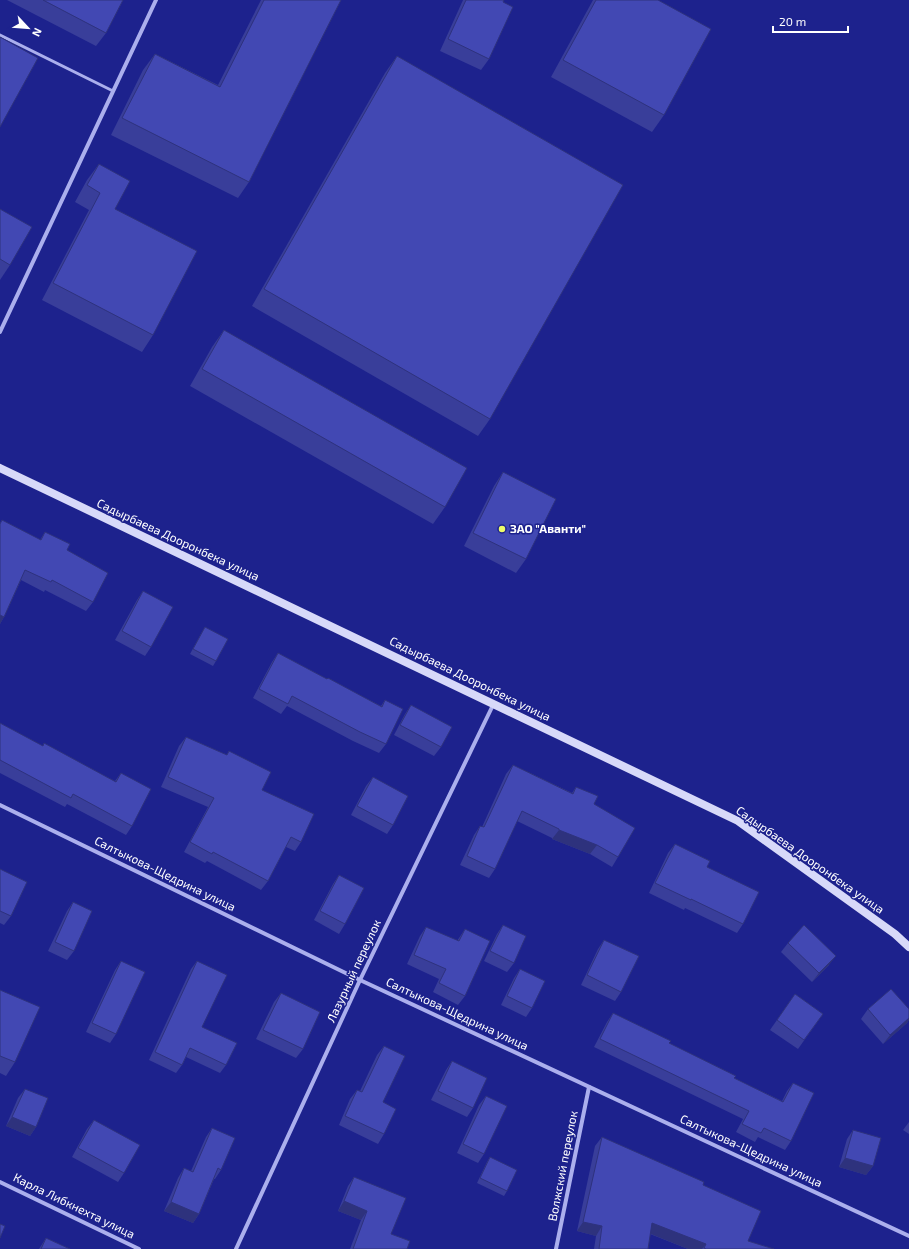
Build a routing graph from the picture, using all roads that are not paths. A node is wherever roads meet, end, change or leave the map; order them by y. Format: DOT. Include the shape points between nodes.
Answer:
graph roads {
  1 [pos="156,0"];
  2 [pos="0,35"];
  3 [pos="113,91"];
  4 [pos="0,332"];
  5 [pos="0,468"];
  6 [pos="494,703"];
  7 [pos="0,805"];
  8 [pos="909,946"];
  9 [pos="360,980"];
  10 [pos="589,1087"];
  11 [pos="0,1182"];
  12 [pos="909,1236"];
  13 [pos="139,1249"];
  14 [pos="236,1249"];
  15 [pos="556,1249"];
  1 -- 3 [label="street"];
  2 -- 3 [label="lane"];
  3 -- 4 [label="street"];
  5 -- 6 [label="main road, Садырбаева Дооронбека улица"];
  6 -- 8 [label="main road, Садырбаева Дооронбека улица" via="738,821"];
  6 -- 9 [label="street, Лазурный переулок"];
  7 -- 9 [label="street, Салтыкова-Щедрина улица"];
  9 -- 10 [label="street, Салтыкова-Щедрина улица"];
  9 -- 14 [label="street, Лазурный переулок"];
  10 -- 12 [label="street, Салтыкова-Щедрина улица"];
  10 -- 15 [label="street, Волжский переулок"];
  11 -- 13 [label="street, Карла Либкнехта улица"];
}
